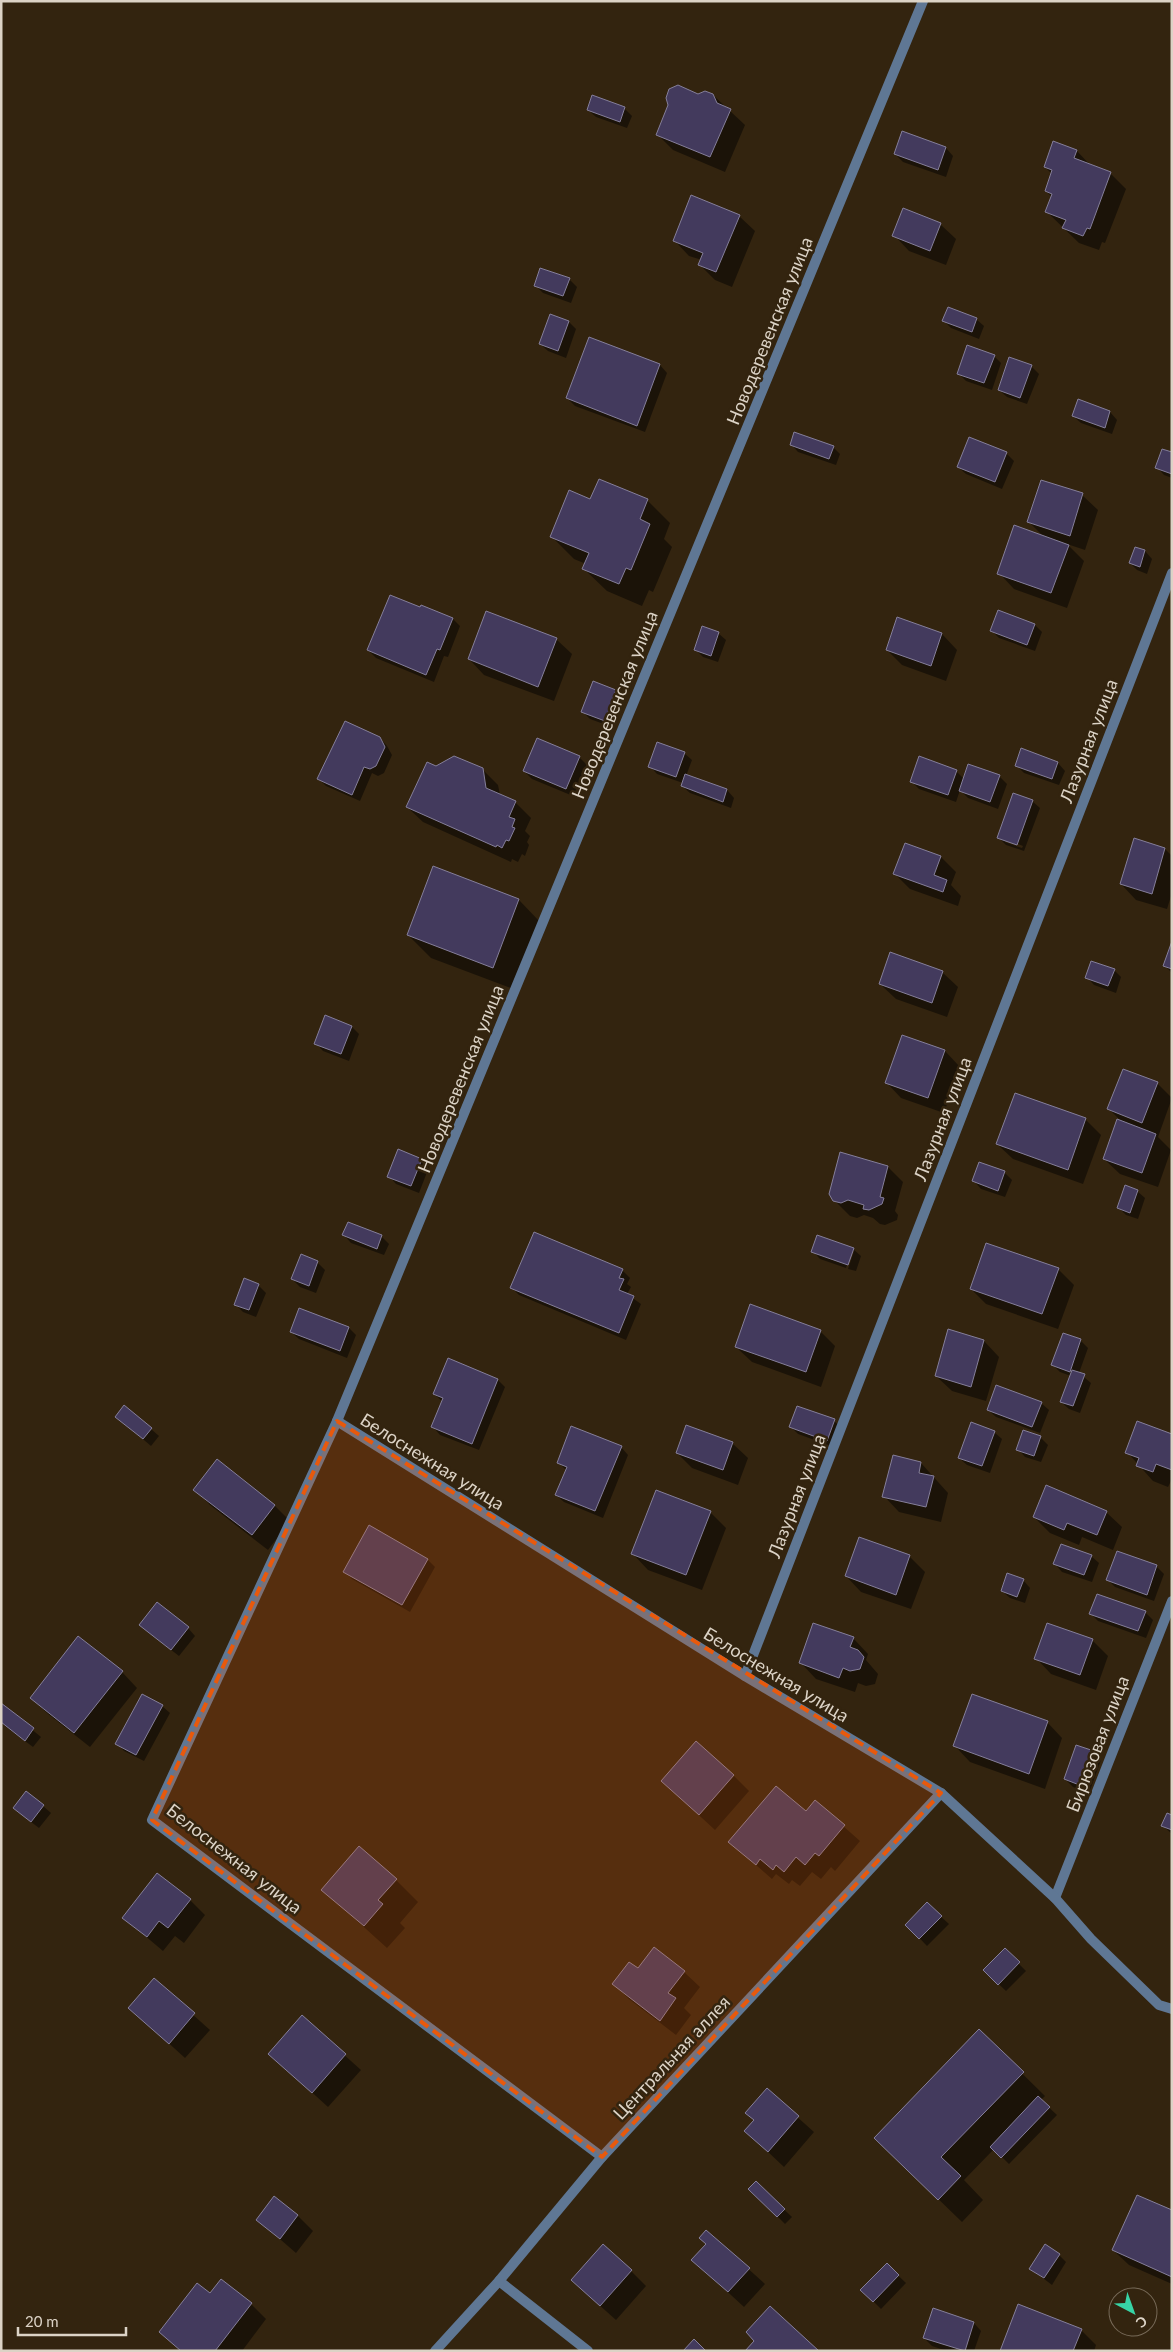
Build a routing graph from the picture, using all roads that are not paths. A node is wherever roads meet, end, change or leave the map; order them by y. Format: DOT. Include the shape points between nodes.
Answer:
graph roads {
  1 [pos="924,1"];
  2 [pos="1172,573"];
  3 [pos="337,1422"];
  4 [pos="1172,1601"];
  5 [pos="745,1676"];
  6 [pos="941,1793"];
  7 [pos="1055,1898"];
  8 [pos="1172,2009"];
  9 [pos="602,2157"];
  10 [pos="499,2281"];
  11 [pos="436,2351"];
  12 [pos="588,2351"];
  1 -- 3 [label="street, Новодеревенская улица"];
  2 -- 5 [label="street, Лазурная улица"];
  3 -- 5 [label="street, Белоснежная улица"];
  3 -- 9 [label="street, Белоснежная улица" via="152,1820"];
  4 -- 7 [label="street, Бирюзовая улица"];
  5 -- 6 [label="street, Белоснежная улица"];
  6 -- 7 [label="street, Белоснежная улица"];
  6 -- 9 [label="street, Центральная аллея"];
  7 -- 8 [label="street, Белоснежная улица" via="1123,1971 1159,2005"];
  9 -- 10 [label="street, Центральная аллея"];
  10 -- 11 [label="street, Центральная аллея"];
  10 -- 12 [label="street"];
}
